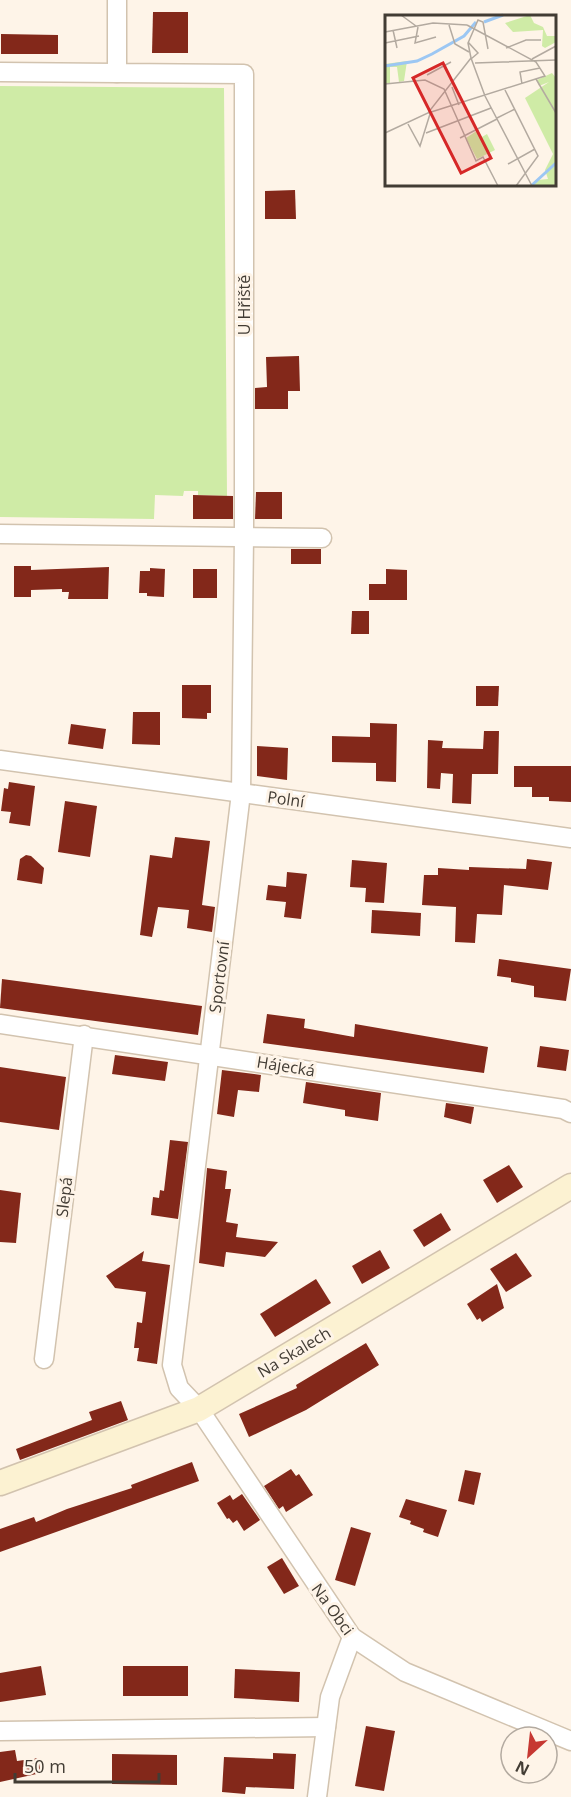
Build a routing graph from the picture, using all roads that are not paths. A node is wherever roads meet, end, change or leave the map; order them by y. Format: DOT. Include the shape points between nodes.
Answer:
graph roads {
  1 [pos="117,0"];
  2 [pos="0,72"];
  3 [pos="117,73"];
  4 [pos="0,534"];
  5 [pos="244,536"];
  6 [pos="322,538"];
  7 [pos="0,760"];
  8 [pos="241,793"];
  9 [pos="571,838"];
  10 [pos="0,1024"];
  11 [pos="84,1035"];
  12 [pos="210,1054"];
  13 [pos="571,1113"];
  14 [pos="571,1186"];
  15 [pos="44,1359"];
  16 [pos="199,1409"];
  17 [pos="0,1483"];
  18 [pos="352,1637"];
  19 [pos="326,1727"];
  20 [pos="0,1731"];
  21 [pos="571,1741"];
  22 [pos="317,1797"];
  1 -- 3 [label="street"];
  2 -- 3 [label="street"];
  3 -- 5 [label="street, U Hřiště" via="244,74"];
  4 -- 5 [label="street"];
  5 -- 6 [label="street"];
  5 -- 8 [label="street, Sportovní"];
  7 -- 8 [label="street, Polní"];
  8 -- 9 [label="street, Polní"];
  8 -- 12 [label="street, Sportovní"];
  10 -- 11 [label="street, Hájecká"];
  11 -- 12 [label="street, Hájecká"];
  11 -- 15 [label="street, Slepá"];
  12 -- 13 [label="street, Hájecká"];
  12 -- 16 [label="street, Sportovní" via="172,1365 179,1389"];
  14 -- 16 [label="street, Na Skalech"];
  16 -- 17 [label="street, Na Skalech"];
  16 -- 18 [label="street, Na Obci"];
  18 -- 19 [label="street" via="330,1698"];
  18 -- 21 [label="street, Na Obci" via="405,1672"];
  19 -- 20 [label="street"];
  19 -- 22 [label="street"];
}
